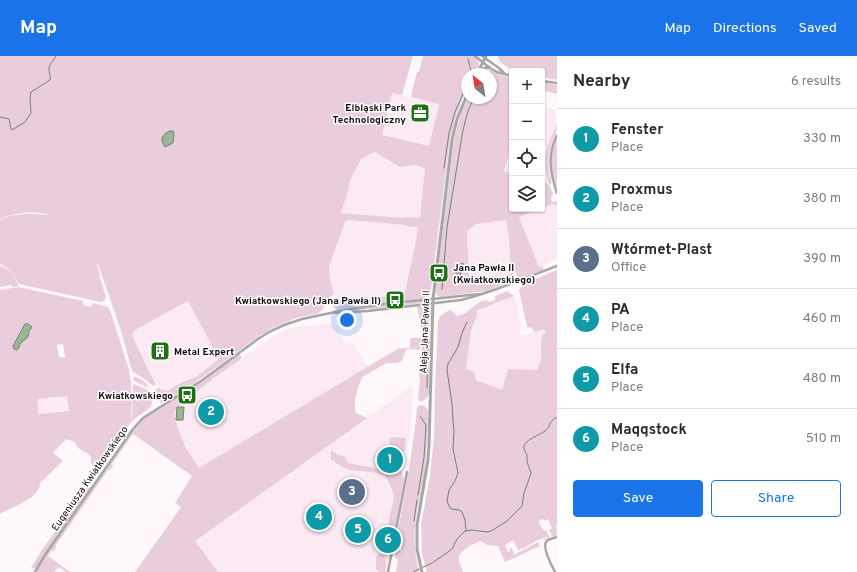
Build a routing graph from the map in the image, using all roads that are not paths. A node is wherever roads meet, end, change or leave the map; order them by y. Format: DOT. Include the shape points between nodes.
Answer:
graph roads {
  1 [pos="476,56"];
  2 [pos="484,57"];
  3 [pos="483,62"];
  4 [pos="489,67"];
  5 [pos="480,68"];
  6 [pos="486,68"];
  7 [pos="504,73"];
  8 [pos="509,75"];
  9 [pos="545,81"];
  10 [pos="557,83"];
  11 [pos="463,104"];
  12 [pos="557,135"];
  13 [pos="557,193"];
  14 [pos="557,266"];
  15 [pos="480,294"];
  16 [pos="433,299"];
  17 [pos="433,304"];
  18 [pos="334,312"];
  19 [pos="407,472"];
  20 [pos="557,536"];
  21 [pos="35,572"];
  22 [pos="388,572"];
  23 [pos="422,572"];
  24 [pos="555,572"];
  1 -- 3 [label="street"];
  2 -- 3 [label="street"];
  2 -- 7 [label="street"];
  3 -- 4 [label="street"];
  3 -- 5 [label="street"];
  4 -- 6 [label="street"];
  4 -- 7 [label="street"];
  7 -- 8 [label="street"];
  9 -- 10 [label="street"];
  11 -- 16 [label="street, Aleja Jana Pawła II" via="452,140"];
  12 -- 13 [label="street" via="553,143 550,166"];
  14 -- 15 [label="street"];
  15 -- 16 [label="street, Eugeniusza Kwiatkowskiego"];
  15 -- 17 [label="street, Eugeniusza Kwiatkowskiego"];
  16 -- 17 [label="street, Aleja Jana Pawła II"];
  16 -- 18 [label="street, Eugeniusza Kwiatkowskiego"];
  17 -- 18 [label="street, Eugeniusza Kwiatkowskiego"];
  17 -- 23 [label="street, Aleja Jana Pawła II" via="429,446 417,544"];
  18 -- 21 [label="street, Eugeniusza Kwiatkowskiego" via="284,324 269,332 201,381 143,418 130,432"];
  19 -- 22 [label="street"];
  20 -- 24 [label="street" via="545,543"];
}
